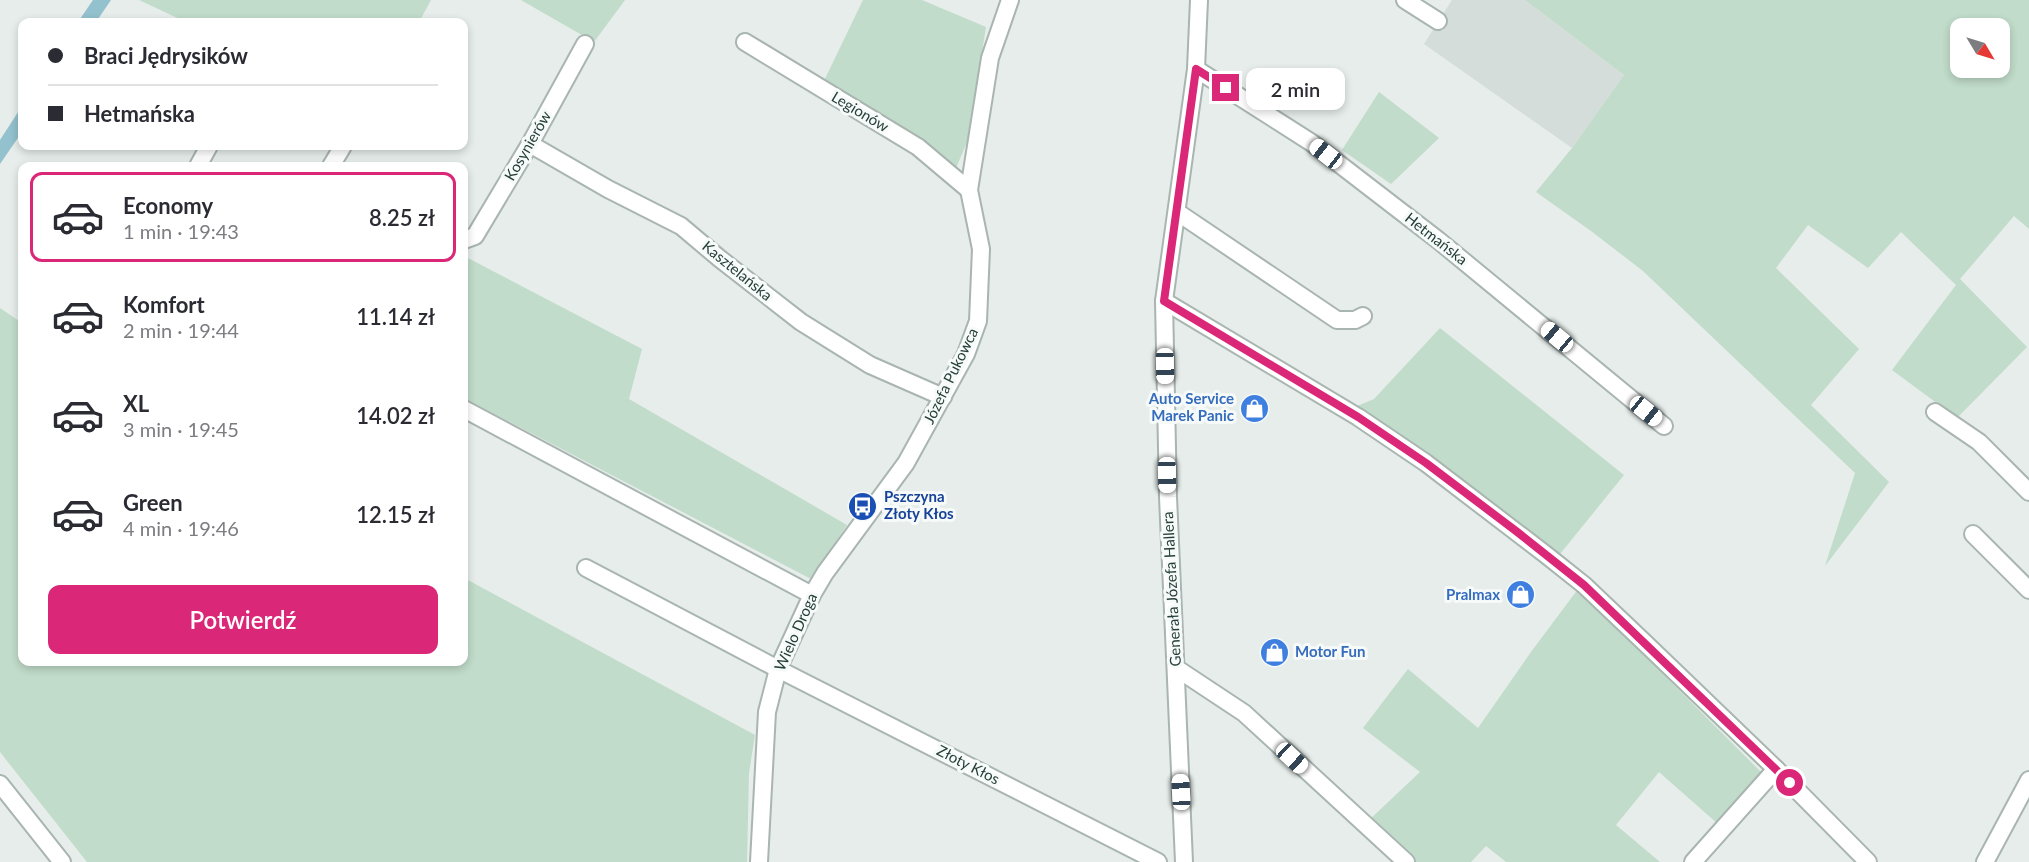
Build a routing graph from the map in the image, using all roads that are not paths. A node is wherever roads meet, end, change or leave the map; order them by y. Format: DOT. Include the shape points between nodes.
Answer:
graph roads {
  1 [pos="1010,0"];
  2 [pos="1199,0"];
  3 [pos="1405,0"];
  4 [pos="1438,21"];
  5 [pos="745,42"];
  6 [pos="585,44"];
  7 [pos="1196,69"];
  8 [pos="530,144"];
  9 [pos="969,190"];
  10 [pos="1177,212"];
  11 [pos="468,239"];
  12 [pos="1164,301"];
  13 [pos="1363,316"];
  14 [pos="943,397"];
  15 [pos="468,411"];
  16 [pos="1935,412"];
  17 [pos="1664,426"];
  18 [pos="2029,492"];
  19 [pos="861,523"];
  20 [pos="1973,534"];
  21 [pos="586,568"];
  22 [pos="2029,590"];
  23 [pos="812,595"];
  24 [pos="778,669"];
  25 [pos="1176,672"];
  26 [pos="1776,770"];
  27 [pos="2029,780"];
  28 [pos="0,784"];
  29 [pos="62,862"];
  30 [pos="759,862"];
  31 [pos="1158,862"];
  32 [pos="1184,862"];
  33 [pos="1406,862"];
  34 [pos="1694,862"];
  35 [pos="1868,862"];
  36 [pos="1985,862"];
  1 -- 9 [label="street, Józefa Pukowca" via="990,58"];
  2 -- 7 [label="street, Generała Józefa Hallera"];
  3 -- 4 [label="street"];
  5 -- 9 [label="street, Legionów" via="918,147"];
  6 -- 8 [label="street, Kosynierów"];
  7 -- 10 [label="street, Generała Józefa Hallera"];
  7 -- 17 [label="street, Hetmańska" via="1312,143 1438,240"];
  8 -- 11 [label="street, Kosynierów" via="475,236"];
  8 -- 14 [label="street, Kasztelańska" via="681,226 801,322 870,365"];
  9 -- 14 [label="street, Józefa Pukowca" via="981,249 978,321"];
  10 -- 12 [label="street, Generała Józefa Hallera"];
  10 -- 13 [label="street" via="1337,320"];
  12 -- 25 [label="street, Generała Józefa Hallera" via="1167,497"];
  12 -- 26 [label="street" via="1358,417 1516,531 1584,585"];
  14 -- 19 [label="street, Józefa Pukowca" via="906,464"];
  15 -- 23 [label="street"];
  16 -- 18 [label="street" via="1979,442"];
  19 -- 23 [label="street, Wielo Droga"];
  20 -- 22 [label="street"];
  21 -- 24 [label="street, Złoty Kłos"];
  23 -- 24 [label="street, Wielo Droga"];
  24 -- 30 [label="street, Wielo Droga" via="767,712"];
  24 -- 31 [label="street, Złoty Kłos"];
  25 -- 32 [label="street, Generała Józefa Hallera"];
  25 -- 33 [label="street" via="1244,713"];
  26 -- 34 [label="street"];
  26 -- 35 [label="street"];
  27 -- 36 [label="street"];
  28 -- 29 [label="street"];
}
